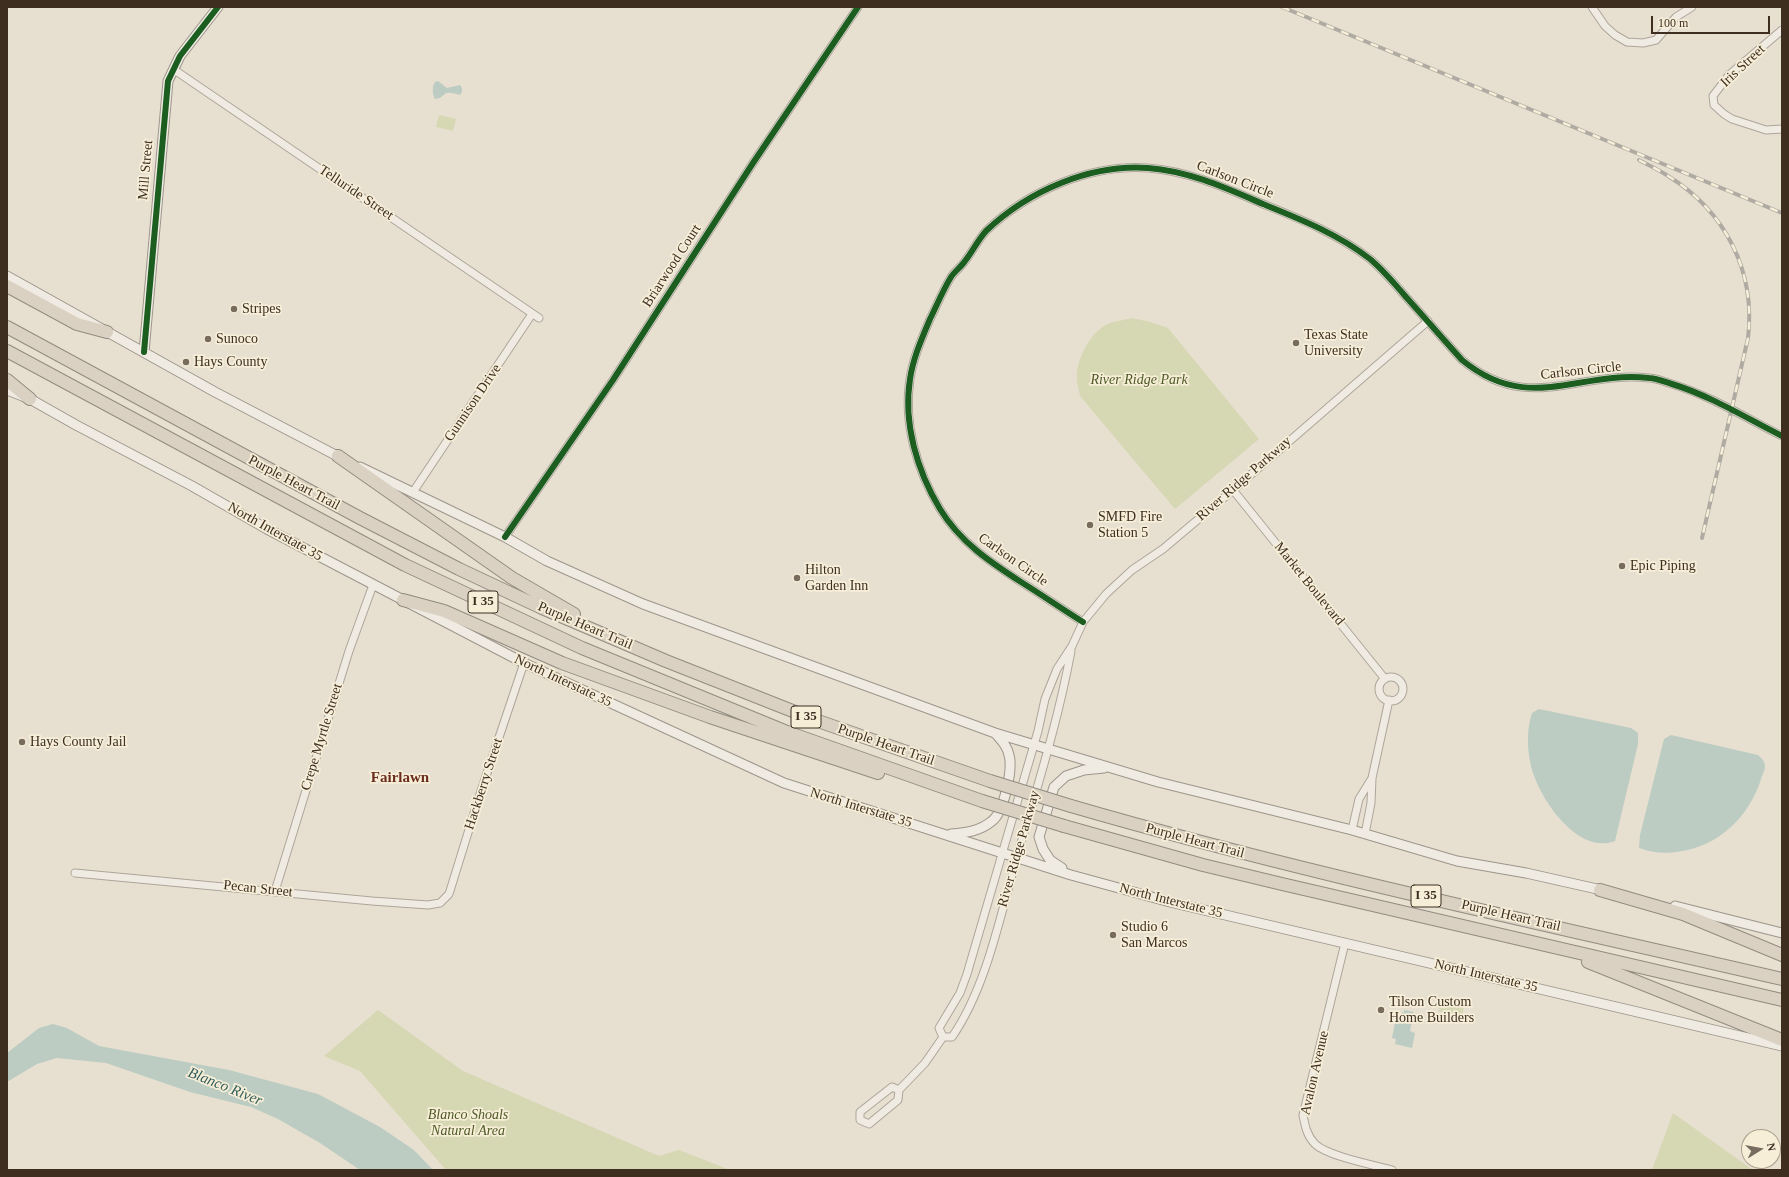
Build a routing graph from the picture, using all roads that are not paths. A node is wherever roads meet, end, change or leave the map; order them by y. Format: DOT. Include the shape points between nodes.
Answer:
graph roads {
  1 [pos="218,7"];
  2 [pos="858,7"];
  3 [pos="1592,7"];
  4 [pos="1692,7"];
  5 [pos="1782,30"];
  6 [pos="172,69"];
  7 [pos="1782,129"];
  8 [pos="7,276"];
  9 [pos="7,286"];
  10 [pos="532,314"];
  11 [pos="538,318"];
  12 [pos="1428,321"];
  13 [pos="7,327"];
  14 [pos="107,332"];
  15 [pos="7,352"];
  16 [pos="144,352"];
  17 [pos="7,380"];
  18 [pos="7,390"];
  19 [pos="30,398"];
  20 [pos="1782,436"];
  21 [pos="338,456"];
  22 [pos="1233,490"];
  23 [pos="413,492"];
  24 [pos="505,537"];
  25 [pos="373,585"];
  26 [pos="403,600"];
  27 [pos="1083,622"];
  28 [pos="625,644"];
  29 [pos="1072,646"];
  30 [pos="524,663"];
  31 [pos="1385,679"];
  32 [pos="1389,700"];
  33 [pos="995,733"];
  34 [pos="1033,744"];
  35 [pos="1048,749"];
  36 [pos="1107,767"];
  37 [pos="1372,778"];
  38 [pos="982,801"];
  39 [pos="1352,830"];
  40 [pos="948,834"];
  41 [pos="1365,834"];
  42 [pos="1003,852"];
  43 [pos="1017,857"];
  44 [pos="75,873"];
  45 [pos="1071,874"];
  46 [pos="1600,890"];
  47 [pos="275,891"];
  48 [pos="440,903"];
  49 [pos="1782,933"];
  50 [pos="1345,943"];
  51 [pos="1547,946"];
  52 [pos="1782,955"];
  53 [pos="1782,979"];
  54 [pos="1782,1000"];
  55 [pos="943,1037"];
  56 [pos="1782,1040"];
  57 [pos="1782,1046"];
  58 [pos="899,1090"];
  59 [pos="1392,1170"];
  1 -- 6 [label="main road, Mill Street"];
  2 -- 24 [label="street, Briarwood Court" via="753,163 613,380"];
  3 -- 4 [label="street" via="1605,26 1615,35 1627,42 1643,43 1656,40 1676,17"];
  5 -- 7 [label="street, Iris Street" via="1729,75 1713,96 1714,104 1732,119 1766,130"];
  6 -- 10 [label="street, Telluride Street"];
  6 -- 16 [label="main road, Mill Street" via="165,96"];
  8 -- 14 [label="main road"];
  9 -- 14 [label="highway" via="76,324"];
  10 -- 11 [label="street, Telluride Street"];
  10 -- 23 [label="street, Gunnison Drive"];
  12 -- 20 [label="street, Carlson Circle" via="1462,360 1492,379 1522,388 1554,388 1620,378 1650,378 1694,391"];
  12 -- 22 [label="street, River Ridge Parkway"];
  12 -- 27 [label="street, Carlson Circle" via="1371,260 1339,237 1190,175 1148,168 1112,170 1061,182 1028,200 984,233 940,296 915,356 909,380 908,413 915,447 934,498 963,539 987,560"];
  13 -- 28 [label="highway, Purple Heart Trail / I 35" via="360,518 500,588"];
  14 -- 16 [label="main road"];
  15 -- 38 [label="highway, Purple Heart Trail / I 35" via="350,537 460,592 710,702"];
  16 -- 21 [label="main road"];
  17 -- 19 [label="highway"];
  18 -- 19 [label="main road, North Interstate 35"];
  19 -- 25 [label="main road, North Interstate 35"];
  21 -- 23 [label="main road"];
  21 -- 28 [label="highway" via="512,578"];
  22 -- 27 [label="street, River Ridge Parkway" via="1162,549 1132,570 1106,594"];
  22 -- 31 [label="street, Market Boulevard"];
  23 -- 24 [label="main road"];
  24 -- 33 [label="main road" via="547,561 643,604"];
  25 -- 26 [label="main road, North Interstate 35"];
  25 -- 47 [label="street, Crepe Myrtle Street" via="349,651"];
  26 -- 30 [label="main road, North Interstate 35"];
  26 -- 38 [label="highway" via="444,611 562,663 710,717 892,778 956,797"];
  27 -- 29 [label="street, River Ridge Parkway"];
  28 -- 53 [label="highway, Purple Heart Trail / I 35, bridge" via="818,721 917,757 1159,832"];
  29 -- 34 [label="street, River Ridge Parkway" via="1045,699"];
  29 -- 35 [label="street, River Ridge Parkway" via="1061,703"];
  30 -- 40 [label="main road, North Interstate 35" via="784,783 841,803"];
  30 -- 48 [label="street, Hackberry Street" via="449,894"];
  31 -- 32 [label="street" via="1380,691 1383,697"];
  31 -- 32 [label="street" via="1396,678 1402,686 1401,696 1396,700"];
  32 -- 37 [label="street"];
  33 -- 34 [label="main road"];
  33 -- 40 [label="main road" via="1005,744 1011,768 999,813 993,821 976,831"];
  34 -- 35 [label="main road"];
  34 -- 42 [label="street, River Ridge Parkway"];
  35 -- 36 [label="main road"];
  35 -- 43 [label="street, River Ridge Parkway"];
  36 -- 39 [label="main road"];
  36 -- 45 [label="main road" via="1084,770 1066,776 1054,787 1039,837 1050,860"];
  37 -- 39 [label="street" via="1359,799"];
  37 -- 41 [label="street" via="1371,803"];
  38 -- 51 [label="highway, Purple Heart Trail / I 35, bridge" via="1203,865"];
  39 -- 41 [label="main road"];
  40 -- 42 [label="main road, North Interstate 35"];
  41 -- 46 [label="main road" via="1457,861"];
  42 -- 43 [label="main road, North Interstate 35"];
  42 -- 55 [label="street, River Ridge Parkway" via="968,974 940,1028"];
  43 -- 45 [label="main road, North Interstate 35"];
  43 -- 55 [label="street, River Ridge Parkway" via="975,994 952,1037"];
  44 -- 47 [label="street, Pecan Street"];
  45 -- 50 [label="main road, North Interstate 35" via="1170,902"];
  46 -- 49 [label="main road" via="1664,903"];
  46 -- 52 [label="highway" via="1683,914"];
  47 -- 48 [label="street, Pecan Street" via="372,901 428,905"];
  50 -- 57 [label="main road, North Interstate 35"];
  50 -- 59 [label="street, Avalon Avenue" via="1304,1115 1305,1125 1307,1134 1314,1144 1324,1151"];
  51 -- 54 [label="highway, Purple Heart Trail / I 35"];
  51 -- 56 [label="highway"];
  55 -- 58 [label="street, River Ridge Parkway" via="925,1063"];
  58 -- 58 [label="street, River Ridge Parkway" via="892,1087 880,1095 860,1112 860,1120 869,1124 898,1100"];
}
